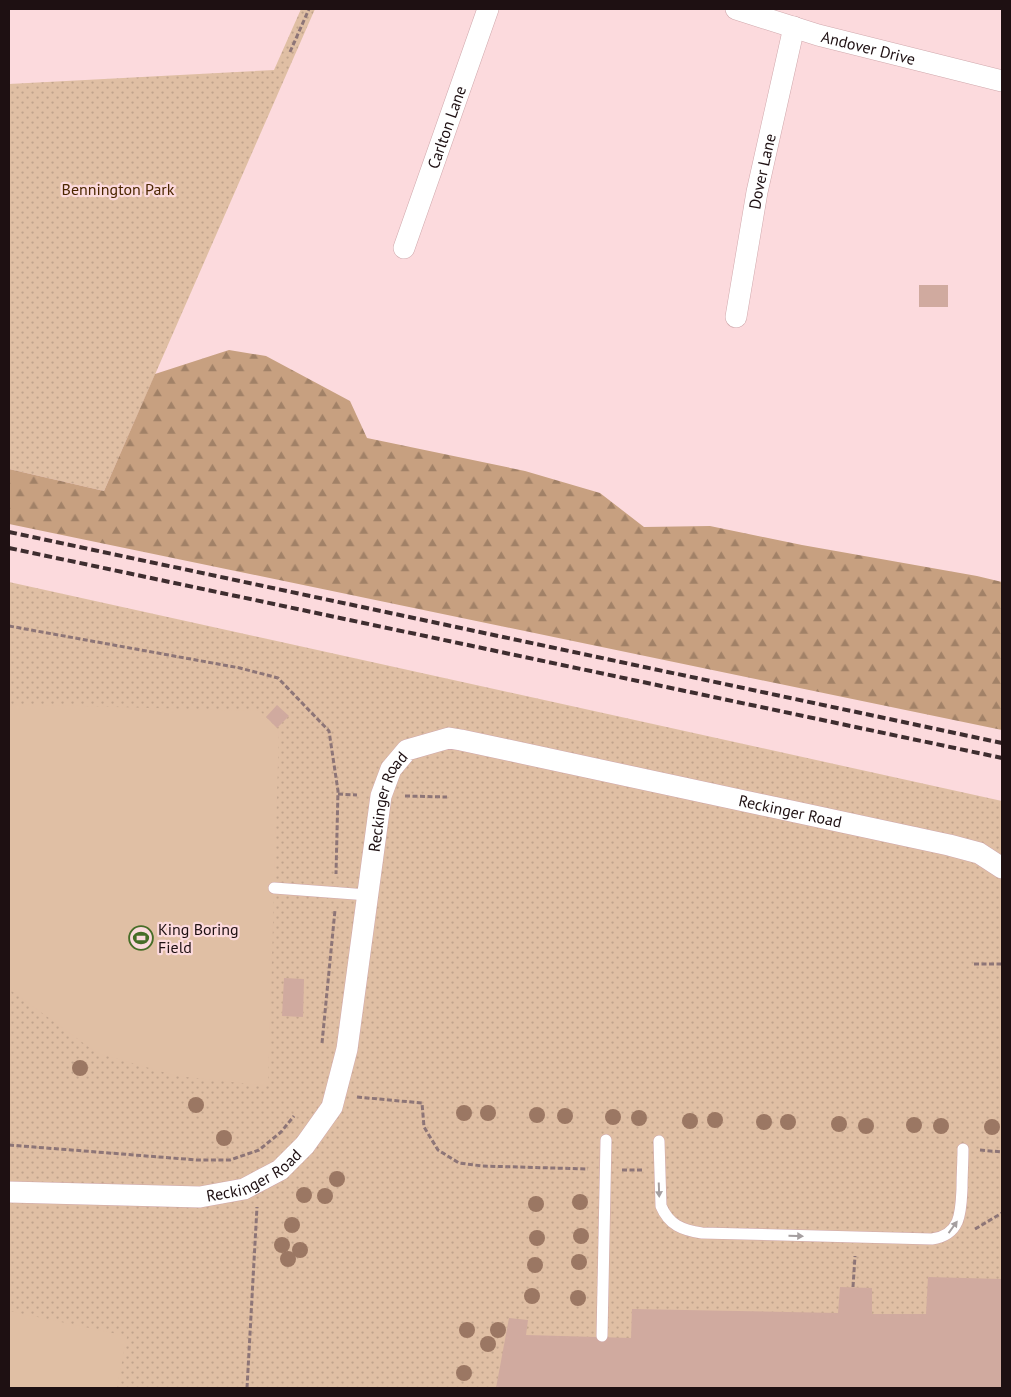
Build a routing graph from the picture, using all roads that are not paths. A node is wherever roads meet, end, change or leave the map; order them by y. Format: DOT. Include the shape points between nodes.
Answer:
graph roads {
  1 [pos="488,9"];
  2 [pos="736,9"];
  3 [pos="794,27"];
  4 [pos="1002,81"];
  5 [pos="404,248"];
  6 [pos="736,317"];
  7 [pos="1002,868"];
  8 [pos="274,888"];
  9 [pos="368,895"];
  10 [pos="606,1140"];
  11 [pos="659,1142"];
  12 [pos="963,1149"];
  13 [pos="9,1192"];
  14 [pos="602,1336"];
  1 -- 5 [label="street, Carlton Lane"];
  2 -- 3 [label="street, Andover Drive"];
  3 -- 4 [label="street, Andover Drive"];
  3 -- 6 [label="street, Dover Lane" via="757,192"];
  7 -- 9 [label="street, Reckinger Road" via="980,854 949,844 449,738 407,750 391,769 381,796"];
  8 -- 9 [label="lane"];
  9 -- 13 [label="street, Reckinger Road" via="347,1049 332,1107 305,1145 280,1170 244,1189 200,1197"];
  10 -- 14 [label="lane"];
  11 -- 12 [label="lane, one-way" via="661,1206 665,1216 679,1228 702,1234 932,1239 947,1235 958,1221 961,1209"];
}
